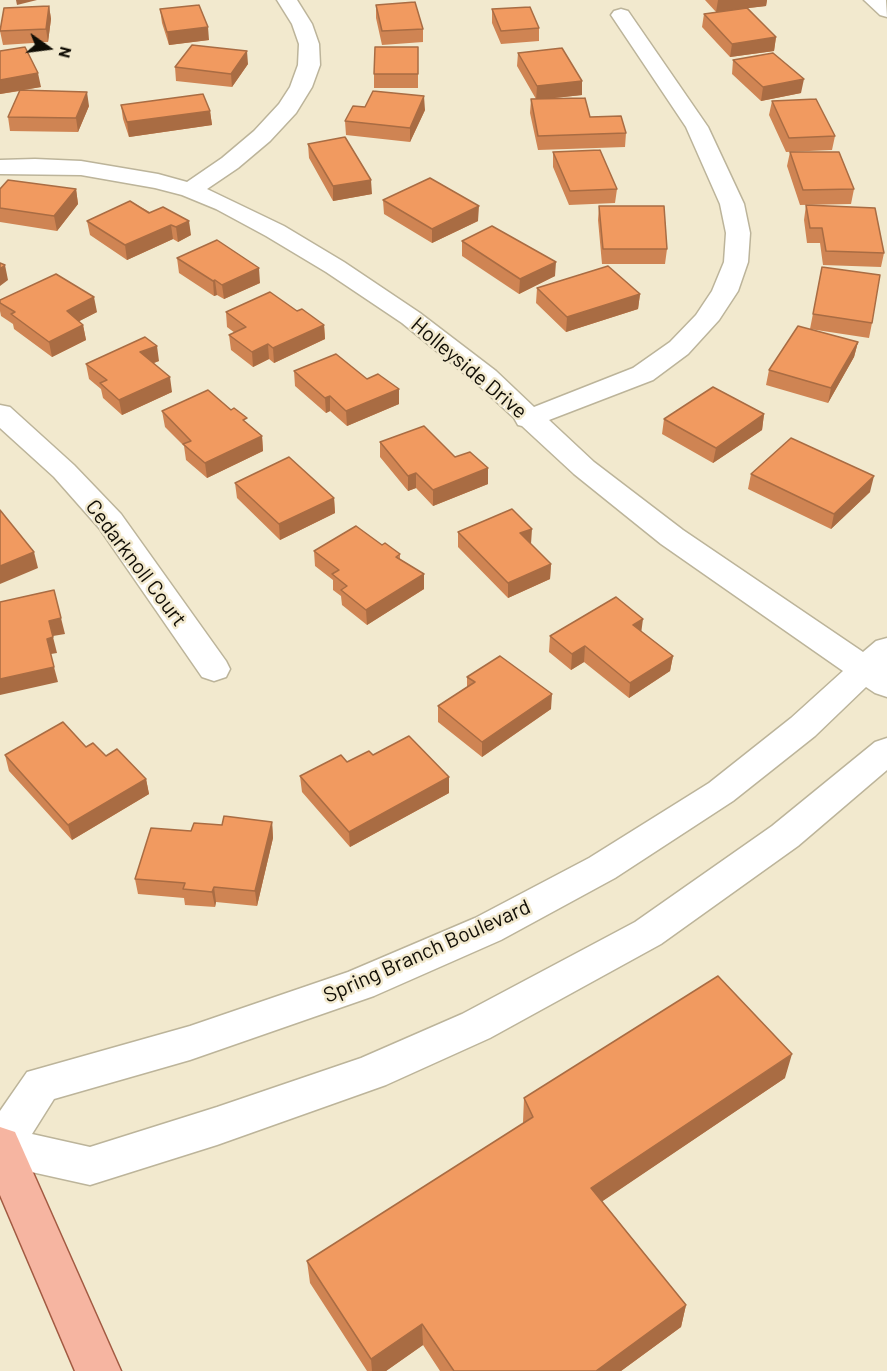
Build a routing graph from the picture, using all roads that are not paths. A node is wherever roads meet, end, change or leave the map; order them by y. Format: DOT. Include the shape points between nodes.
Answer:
graph roads {
  1 [pos="287,0"];
  2 [pos="874,0"];
  3 [pos="887,11"];
  4 [pos="621,15"];
  5 [pos="0,167"];
  6 [pos="190,190"];
  7 [pos="0,412"];
  8 [pos="528,419"];
  9 [pos="880,668"];
  10 [pos="214,669"];
  11 [pos="887,751"];
  12 [pos="0,1146"];
  13 [pos="98,1371"];
  1 -- 6 [label="street" via="309,44 309,65 301,87 262,136"];
  2 -- 3 [label="street"];
  4 -- 8 [label="street" via="701,137 732,204 738,233 736,262 725,291 706,320 679,348 643,374"];
  5 -- 6 [label="street, Holleyside Drive" via="81,168"];
  6 -- 8 [label="street, Holleyside Drive" via="274,231 383,299 486,377"];
  7 -- 10 [label="street, Cedarknoll Court" via="64,471 110,522"];
  8 -- 9 [label="street, Holleyside Drive" via="672,537"];
  9 -- 12 [label="street, Spring Branch Boulevard" via="721,792 602,868 488,929 360,984 190,1043 41,1085"];
  11 -- 12 [label="street" via="785,836 648,933 476,1026 361,1076 90,1166"];
  12 -- 13 [label="main road"];
}
